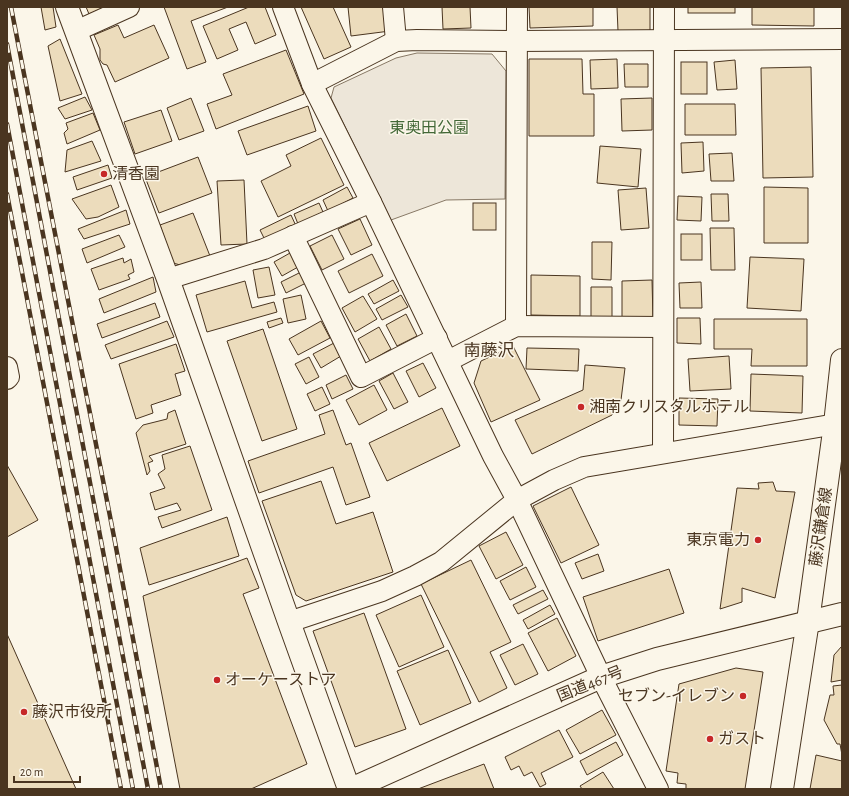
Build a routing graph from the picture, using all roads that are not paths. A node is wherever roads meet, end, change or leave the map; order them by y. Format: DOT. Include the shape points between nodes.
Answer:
graph roads {
  1 [pos="67,7"];
  2 [pos="129,7"];
  3 [pos="283,7"];
  4 [pos="393,7"];
  5 [pos="517,7"];
  6 [pos="664,7"];
  7 [pos="76,31"];
  8 [pos="842,38"];
  9 [pos="664,40"];
  10 [pos="396,41"];
  11 [pos="516,42"];
  12 [pos="312,84"];
  13 [pos="371,202"];
  14 [pos="293,236"];
  15 [pos="168,279"];
  16 [pos="516,326"];
  17 [pos="662,328"];
  18 [pos="437,338"];
  19 [pos="448,360"];
  20 [pos="842,360"];
  21 [pos="7,367"];
  22 [pos="7,379"];
  23 [pos="839,424"];
  24 [pos="663,453"];
  25 [pos="517,500"];
  26 [pos="842,614"];
  27 [pos="808,621"];
  28 [pos="289,622"];
  29 [pos="601,677"];
  30 [pos="350,789"];
  31 [pos="658,789"];
  32 [pos="782,789"];
  1 -- 7 [label="main road"];
  2 -- 7 [label="street"];
  3 -- 12 [label="street"];
  4 -- 10 [label="street"];
  5 -- 11 [label="street"];
  6 -- 9 [label="street"];
  7 -- 15 [label="main road"];
  8 -- 9 [label="street"];
  9 -- 11 [label="street"];
  9 -- 17 [label="street"];
  10 -- 11 [label="street"];
  10 -- 12 [label="street"];
  11 -- 16 [label="street"];
  12 -- 13 [label="street"];
  13 -- 14 [label="street"];
  13 -- 18 [label="street"];
  14 -- 15 [label="street" via="264,249"];
  14 -- 18 [label="street" via="361,376"];
  15 -- 28 [label="main road"];
  16 -- 17 [label="street"];
  16 -- 19 [label="street"];
  17 -- 24 [label="street"];
  18 -- 19 [label="street"];
  19 -- 25 [label="street" via="493,456"];
  20 -- 23 [label="main road, 藤沢鎌倉線"];
  21 -- 22 [label="street"];
  23 -- 24 [label="street"];
  23 -- 27 [label="main road, 藤沢鎌倉線"];
  24 -- 25 [label="street" via="584,467"];
  25 -- 28 [label="street" via="441,562 415,576 382,591"];
  25 -- 29 [label="street"];
  26 -- 27 [label="main road, 国道467号"];
  27 -- 29 [label="main road, 国道467号" via="657,659"];
  27 -- 32 [label="main road, 藤沢鎌倉線"];
  28 -- 30 [label="main road"];
  29 -- 30 [label="main road, 国道467号"];
  29 -- 31 [label="street"];
}
